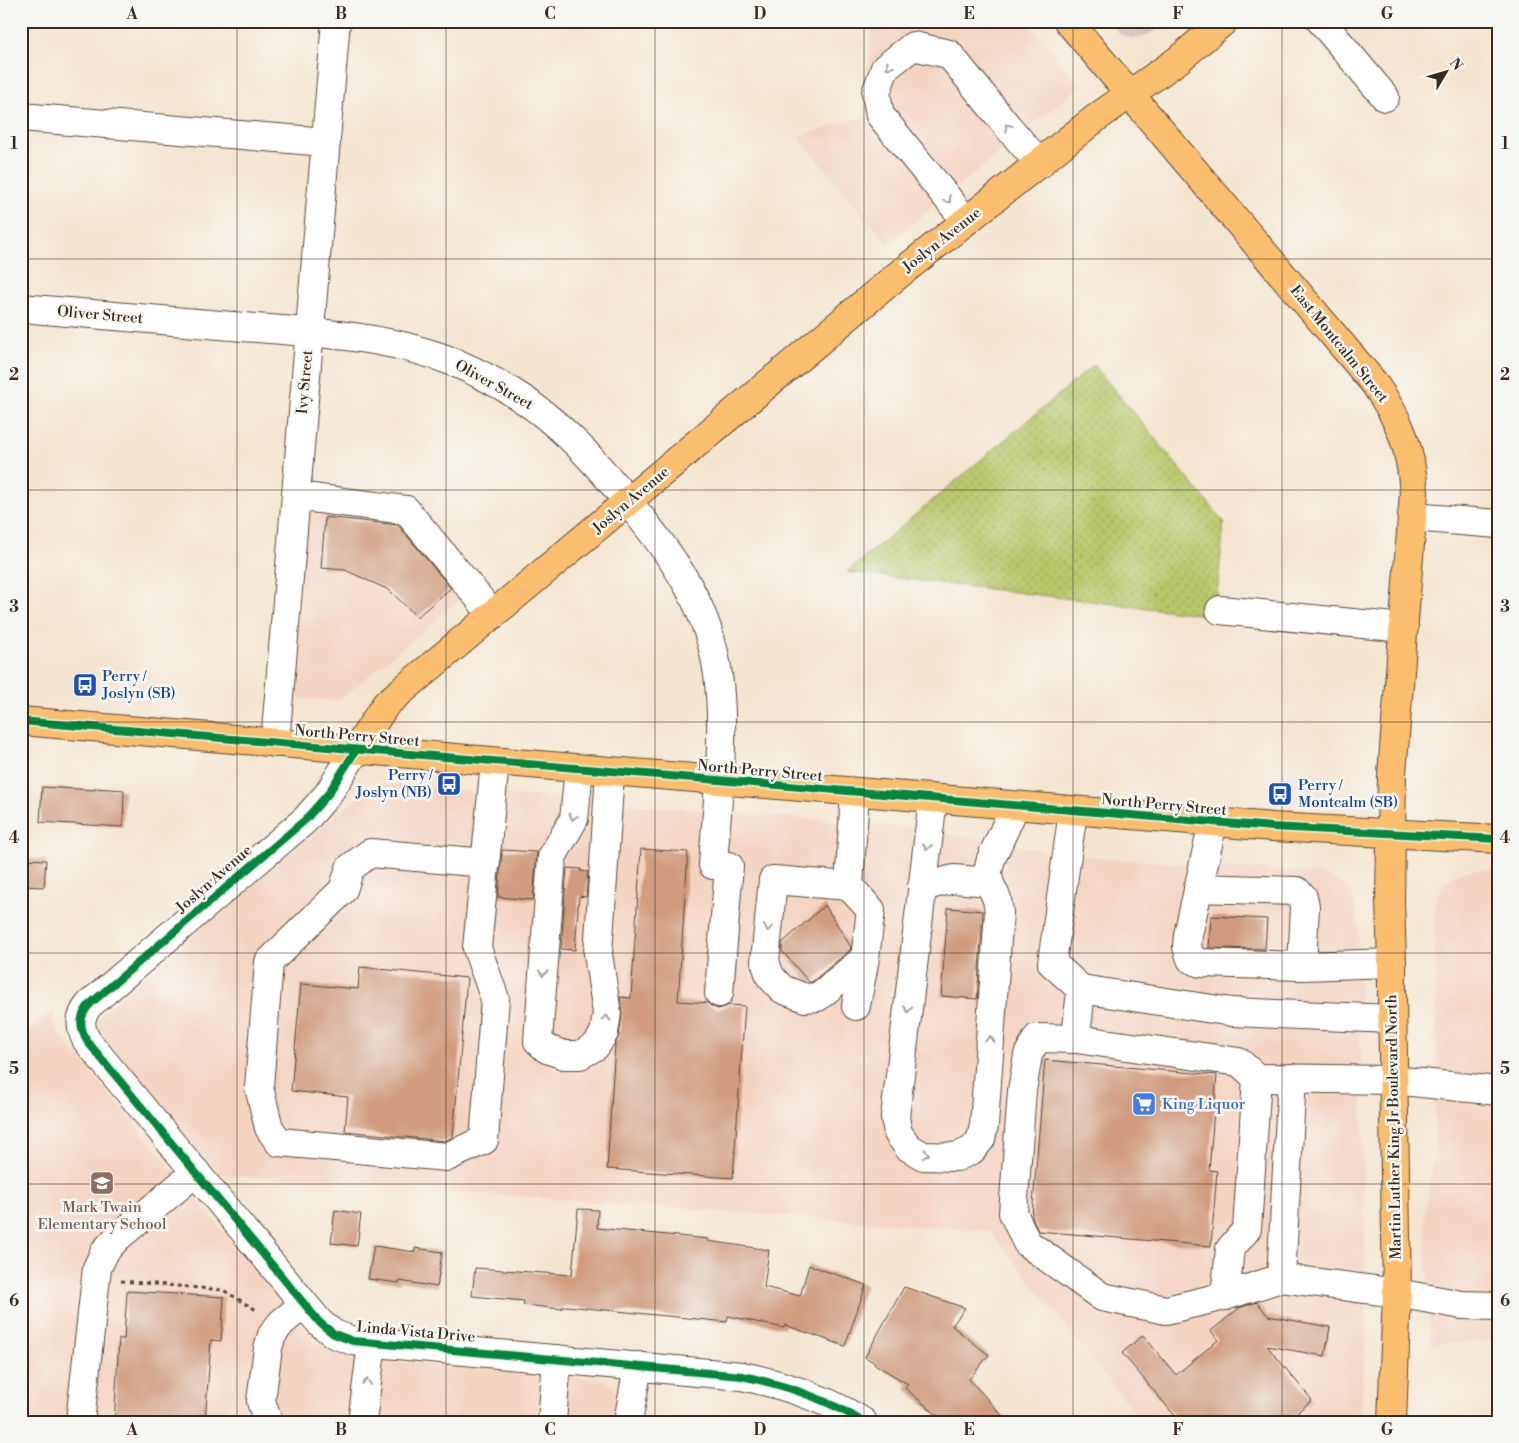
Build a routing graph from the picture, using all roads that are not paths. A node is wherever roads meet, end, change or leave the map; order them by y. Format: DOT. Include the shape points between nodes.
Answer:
graph roads {
  1 [pos="336,21"];
  2 [pos="1068,21"];
  3 [pos="1224,21"];
  4 [pos="1321,21"];
  5 [pos="1130,94"];
  6 [pos="1385,97"];
  7 [pos="21,117"];
  8 [pos="326,142"];
  9 [pos="1040,164"];
  10 [pos="966,221"];
  11 [pos="21,308"];
  12 [pos="309,333"];
  13 [pos="296,496"];
  14 [pos="628,502"];
  15 [pos="1412,517"];
  16 [pos="1498,524"];
  17 [pos="1220,610"];
  18 [pos="493,615"];
  19 [pos="1404,628"];
  20 [pos="21,721"];
  21 [pos="275,743"];
  22 [pos="356,750"];
  23 [pos="495,762"];
  24 [pos="580,769"];
  25 [pos="610,772"];
  26 [pos="719,781"];
  27 [pos="855,793"];
  28 [pos="933,799"];
  29 [pos="1015,806"];
  30 [pos="1073,811"];
  31 [pos="1213,822"];
  32 [pos="1391,833"];
  33 [pos="1498,839"];
  34 [pos="486,863"];
  35 [pos="989,882"];
  36 [pos="849,886"];
  37 [pos="922,887"];
  38 [pos="1198,888"];
  39 [pos="865,958"];
  40 [pos="1392,963"];
  41 [pos="1302,966"];
  42 [pos="1081,990"];
  43 [pos="719,993"];
  44 [pos="856,1006"];
  45 [pos="1392,1019"];
  46 [pos="81,1020"];
  47 [pos="1076,1039"];
  48 [pos="1257,1078"];
  49 [pos="1292,1078"];
  50 [pos="1393,1080"];
  51 [pos="1498,1092"];
  52 [pos="196,1172"];
  53 [pos="1281,1278"];
  54 [pos="1397,1293"];
  55 [pos="1225,1296"];
  56 [pos="304,1304"];
  57 [pos="1498,1306"];
  58 [pos="372,1343"];
  59 [pos="557,1359"];
  60 [pos="638,1366"];
  61 [pos="80,1422"];
  62 [pos="268,1422"];
  63 [pos="362,1422"];
  64 [pos="552,1422"];
  65 [pos="628,1422"];
  66 [pos="863,1422"];
  67 [pos="1392,1422"];
  1 -- 8 [label="street, Ivy Street"];
  2 -- 5 [label="main road, East Montcalm Street"];
  3 -- 5 [label="main road, Joslyn Avenue" via="1178,60"];
  4 -- 6 [label="street"];
  5 -- 9 [label="main road, Joslyn Avenue"];
  5 -- 15 [label="main road, East Montcalm Street" via="1384,398 1409,450 1414,485"];
  7 -- 8 [label="street"];
  8 -- 12 [label="street, Ivy Street"];
  9 -- 10 [label="main road, Joslyn Avenue"];
  9 -- 10 [label="street, one-way" via="949,54 913,46 885,68 876,93 880,115"];
  10 -- 14 [label="main road, Joslyn Avenue" via="874,294"];
  11 -- 12 [label="street, Oliver Street"];
  12 -- 13 [label="street, Ivy Street"];
  12 -- 14 [label="street, Oliver Street" via="401,346 445,359 484,376 529,403 557,425"];
  13 -- 18 [label="street" via="406,510"];
  13 -- 21 [label="street, Ivy Street"];
  14 -- 18 [label="main road, Joslyn Avenue"];
  14 -- 26 [label="street, Oliver Street" via="681,572 698,602 709,632 720,695"];
  15 -- 16 [label="street"];
  15 -- 19 [label="main road, East Montcalm Street"];
  17 -- 19 [label="street"];
  18 -- 22 [label="main road, Joslyn Avenue" via="386,704"];
  19 -- 32 [label="main road, East Montcalm Street" via="1392,774"];
  20 -- 21 [label="main road, North Perry Street"];
  21 -- 22 [label="main road, North Perry Street"];
  22 -- 23 [label="main road, North Perry Street"];
  22 -- 46 [label="street, Joslyn Avenue" via="328,794 305,820 90,1004"];
  23 -- 24 [label="main road, North Perry Street"];
  23 -- 34 [label="street"];
  24 -- 25 [label="main road, North Perry Street"];
  24 -- 25 [label="street, one-way" via="574,819 552,857 538,1041 547,1049 564,1055 580,1055 596,1046 604,1033 607,1013 598,954"];
  25 -- 26 [label="main road, North Perry Street"];
  26 -- 27 [label="main road, North Perry Street"];
  26 -- 43 [label="street, Oliver Street" via="714,865 728,866"];
  27 -- 28 [label="main road, North Perry Street"];
  27 -- 36 [label="street"];
  28 -- 29 [label="main road, North Perry Street"];
  28 -- 37 [label="street, one-way"];
  29 -- 30 [label="main road, North Perry Street"];
  29 -- 35 [label="street" via="991,859"];
  30 -- 31 [label="main road, North Perry Street"];
  30 -- 42 [label="street" via="1052,963"];
  31 -- 32 [label="main road, North Perry Street"];
  31 -- 38 [label="street"];
  32 -- 33 [label="main road, North Perry Street"];
  32 -- 40 [label="main road, Martin Luther King Jr Boulevard North"];
  34 -- 34 [label="street" via="477,948 495,999 484,1140 447,1157 279,1142 269,1128 259,1087 269,962 343,890 350,868 370,853"];
  35 -- 37 [label="street" via="954,879"];
  37 -- 35 [label="street, one-way" via="895,1117 898,1133 908,1147 923,1156 957,1156 972,1150 981,1139 984,1125 999,912"];
  36 -- 39 [label="street" via="871,910"];
  36 -- 39 [label="street, one-way" via="773,880 765,961 770,976 782,989 805,998 818,997"];
  38 -- 41 [label="street" via="1297,891 1305,906"];
  38 -- 41 [label="street" via="1188,935 1191,959 1201,963"];
  39 -- 44 [label="street"];
  40 -- 41 [label="street"];
  40 -- 45 [label="main road, Martin Luther King Jr Boulevard North"];
  42 -- 45 [label="street" via="1232,1012"];
  42 -- 47 [label="street"];
  45 -- 50 [label="main road, Martin Luther King Jr Boulevard North"];
  46 -- 52 [label="street, Linda Vista Drive" via="87,1041"];
  47 -- 48 [label="street" via="1239,1062"];
  47 -- 55 [label="street" via="1037,1038 1028,1055 1022,1091 1013,1213 1027,1243 1102,1297 1166,1310"];
  48 -- 49 [label="street"];
  48 -- 55 [label="street" via="1247,1228 1230,1249"];
  49 -- 50 [label="street"];
  49 -- 53 [label="street"];
  50 -- 51 [label="street"];
  50 -- 54 [label="main road, Martin Luther King Jr Boulevard North"];
  52 -- 56 [label="street, Linda Vista Drive"];
  52 -- 61 [label="street" via="117,1238 96,1268"];
  53 -- 54 [label="street"];
  53 -- 55 [label="street"];
  54 -- 57 [label="street" via="1462,1305"];
  54 -- 67 [label="main road, Martin Luther King Jr Boulevard North"];
  56 -- 58 [label="street, Linda Vista Drive" via="334,1334"];
  56 -- 62 [label="street" via="281,1323 270,1341 261,1401"];
  58 -- 59 [label="street, Linda Vista Drive"];
  63 -- 58 [label="street, one-way"];
  59 -- 60 [label="street, Linda Vista Drive"];
  59 -- 64 [label="street"];
  60 -- 65 [label="street"];
  60 -- 66 [label="street, Linda Vista Drive" via="742,1376 778,1384 821,1399"];
}
